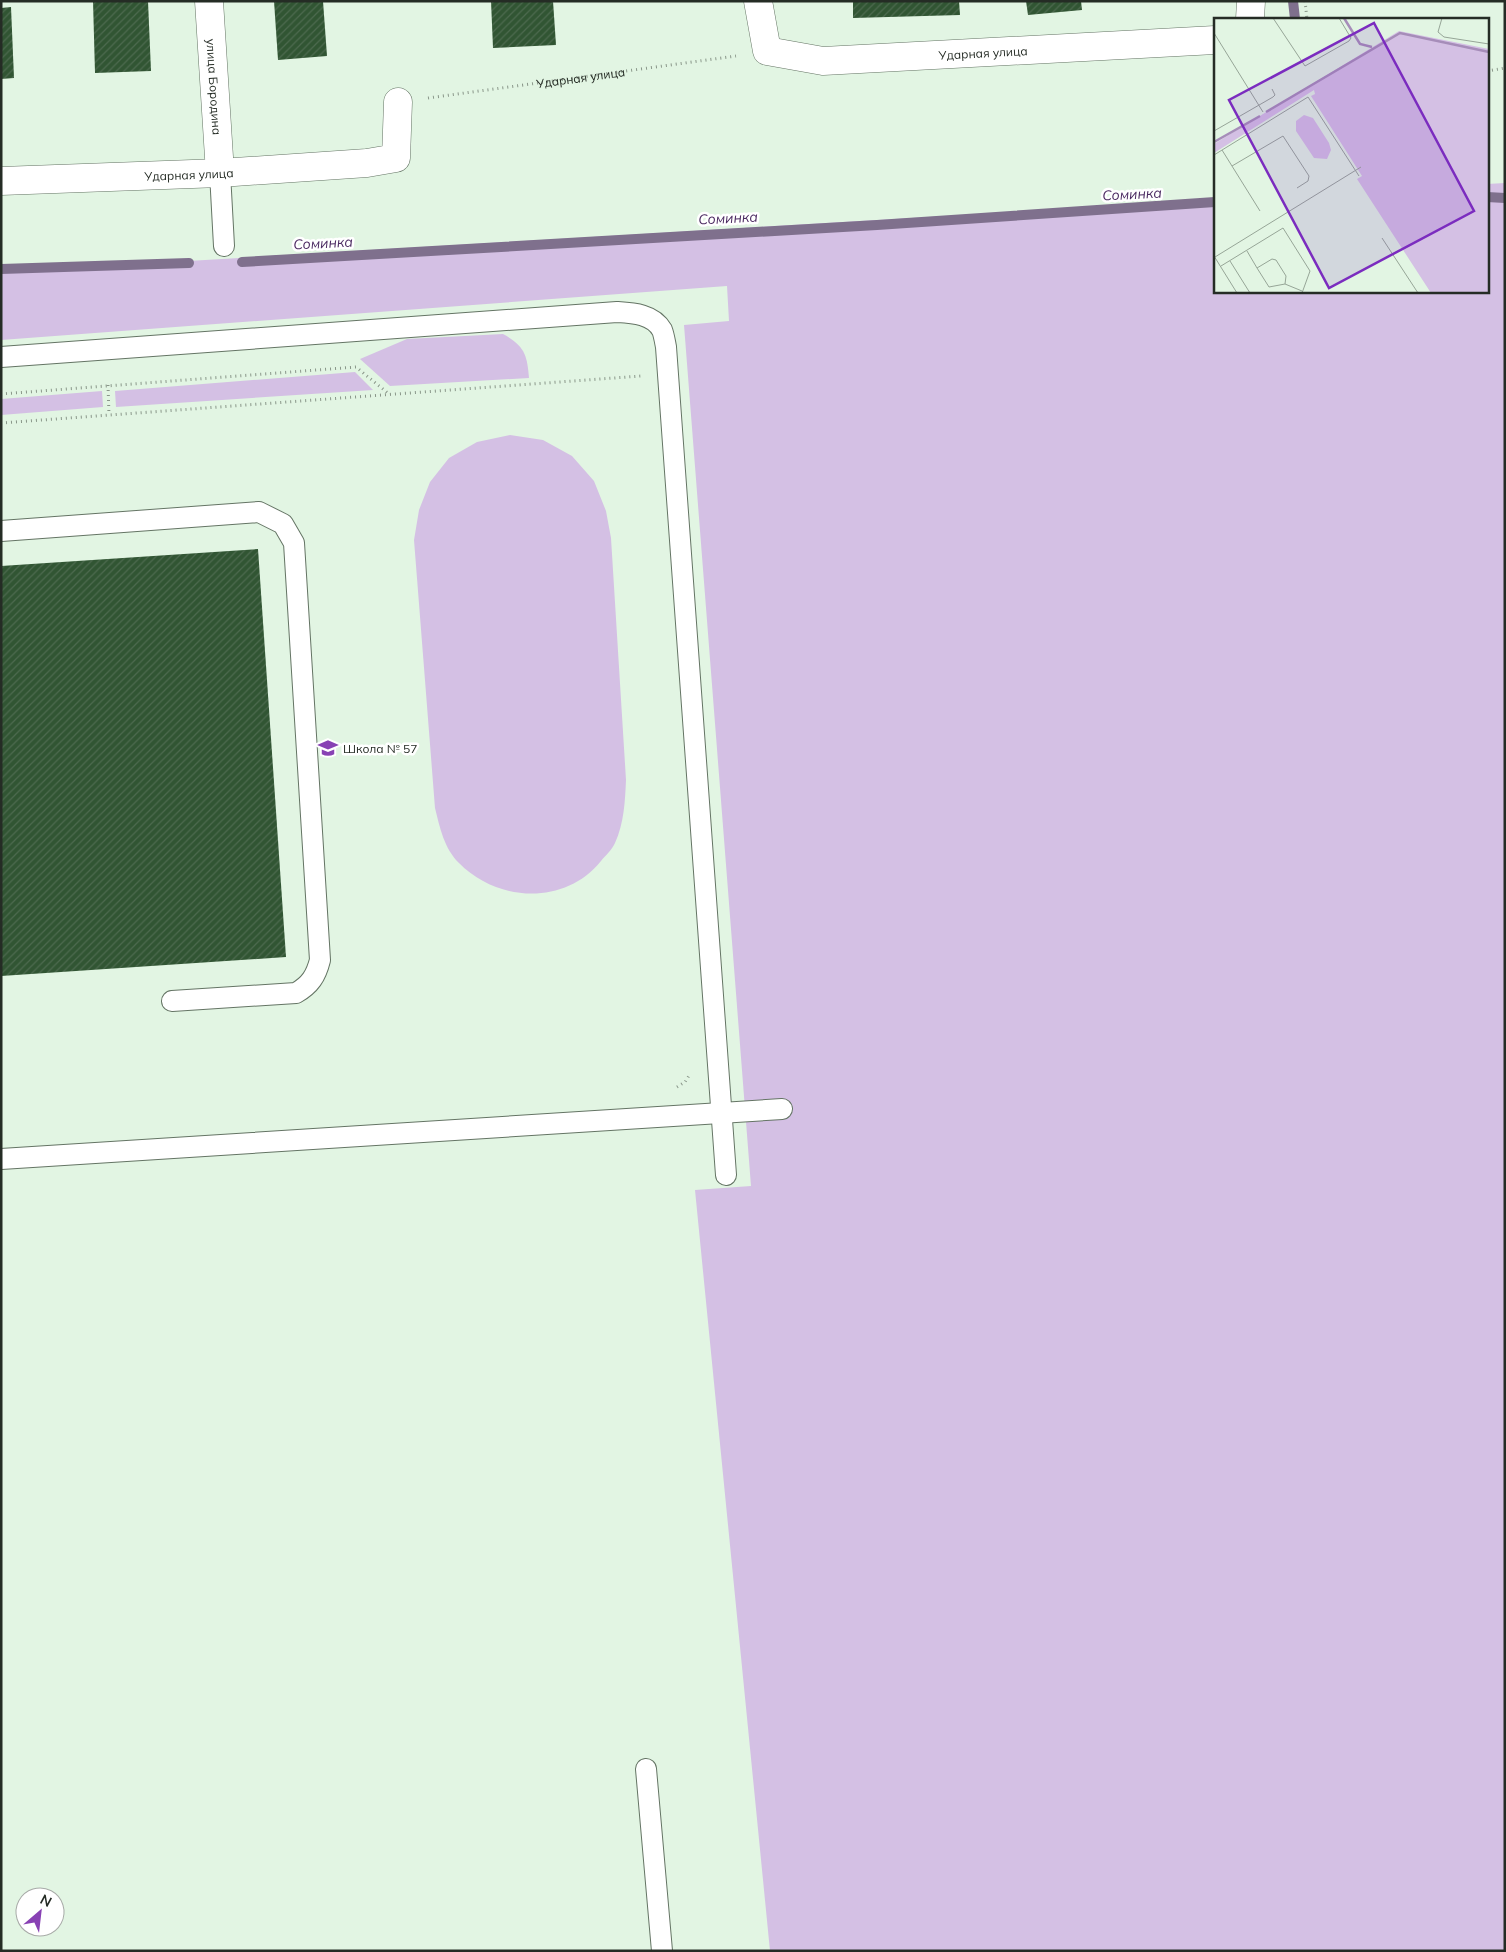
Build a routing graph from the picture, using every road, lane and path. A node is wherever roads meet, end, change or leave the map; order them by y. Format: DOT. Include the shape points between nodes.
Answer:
graph roads {
  1 [pos="209,1"];
  2 [pos="758,1"];
  3 [pos="1251,1"];
  4 [pos="1305,1"];
  5 [pos="1250,18"];
  6 [pos="1307,18"];
  7 [pos="1214,40"];
  8 [pos="767,52"];
  9 [pos="1505,68"];
  10 [pos="1488,71"];
  11 [pos="398,102"];
  12 [pos="220,173"];
  13 [pos="1,181"];
  14 [pos="224,246"];
  15 [pos="1,357"];
  16 [pos="643,376"];
  17 [pos="108,385"];
  18 [pos="1,394"];
  19 [pos="390,394"];
  20 [pos="109,415"];
  21 [pos="1,423"];
  22 [pos="1,530"];
  23 [pos="172,1002"];
  24 [pos="692,1067"];
  25 [pos="669,1087"];
  26 [pos="782,1109"];
  27 [pos="722,1113"];
  28 [pos="1,1159"];
  29 [pos="726,1175"];
  30 [pos="646,1769"];
  31 [pos="662,1951"];
  1 -- 12 [label="street, улица Бородина"];
  2 -- 8 [label="street"];
  3 -- 5 [label="street"];
  4 -- 6 [label="path"];
  7 -- 8 [label="street, Ударная улица" via="823,60"];
  8 -- 11 [label="path, Ударная улица"];
  9 -- 10 [label="path"];
  11 -- 12 [label="street, Ударная улица" via="396,158 367,164"];
  12 -- 13 [label="street, Ударная улица"];
  12 -- 14 [label="lane"];
  15 -- 27 [label="lane" via="617,312 651,319 662,330 666,347"];
  16 -- 19 [label="path"];
  17 -- 18 [label="path"];
  17 -- 19 [label="path" via="356,366"];
  17 -- 20 [label="path"];
  19 -- 20 [label="path"];
  20 -- 21 [label="path"];
  22 -- 23 [label="lane" via="259,512 283,524 294,543 320,960 308,986 296,993"];
  24 -- 25 [label="path" via="685,1082"];
  26 -- 27 [label="lane"];
  27 -- 28 [label="lane"];
  27 -- 29 [label="lane"];
  30 -- 31 [label="lane"];
}
